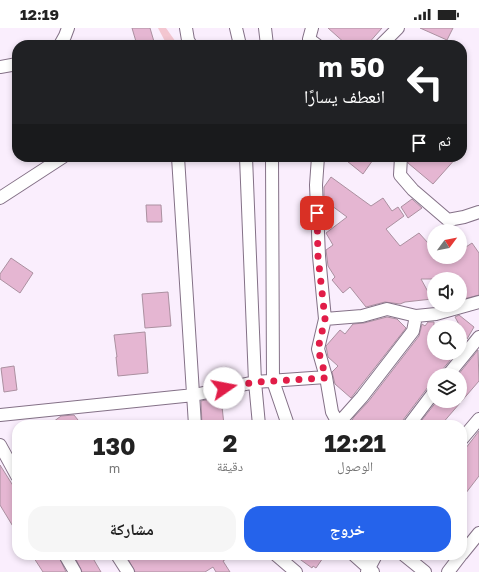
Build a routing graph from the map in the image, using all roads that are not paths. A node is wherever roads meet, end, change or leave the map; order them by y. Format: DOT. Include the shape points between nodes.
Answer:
graph roads {
  1 [pos="68,28"];
  2 [pos="186,28"];
  3 [pos="236,28"];
  4 [pos="265,28"];
  5 [pos="396,29"];
  6 [pos="63,40"];
  7 [pos="188,40"];
  8 [pos="239,40"];
  9 [pos="266,40"];
  10 [pos="386,40"];
  11 [pos="12,65"];
  12 [pos="0,67"];
  13 [pos="55,162"];
  14 [pos="178,162"];
  15 [pos="246,162"];
  16 [pos="272,162"];
  17 [pos="318,162"];
  18 [pos="401,162"];
  19 [pos="0,198"];
  20 [pos="479,212"];
  21 [pos="479,302"];
  22 [pos="416,316"];
  23 [pos="325,319"];
  24 [pos="479,337"];
  25 [pos="454,368"];
  26 [pos="326,378"];
  27 [pos="274,381"];
  28 [pos="255,382"];
  29 [pos="194,395"];
  30 [pos="427,401"];
  31 [pos="0,415"];
  32 [pos="479,418"];
  33 [pos="195,420"];
  34 [pos="259,420"];
  35 [pos="286,420"];
  36 [pos="337,420"];
  37 [pos="342,420"];
  38 [pos="413,420"];
  39 [pos="467,433"];
  40 [pos="0,445"];
  41 [pos="12,467"];
  42 [pos="479,533"];
  43 [pos="467,549"];
  44 [pos="68,560"];
  45 [pos="120,560"];
  46 [pos="282,560"];
  47 [pos="359,560"];
  48 [pos="374,560"];
  49 [pos="410,560"];
  50 [pos="458,560"];
  51 [pos="370,571"];
  52 [pos="75,572"];
  53 [pos="128,572"];
  54 [pos="296,572"];
  55 [pos="425,572"];
  56 [pos="448,572"];
  1 -- 6 [label="street"];
  2 -- 7 [label="street"];
  3 -- 8 [label="street"];
  4 -- 9 [label="street"];
  5 -- 10 [label="street"];
  11 -- 12 [label="street"];
  13 -- 19 [label="street"];
  14 -- 29 [label="street"];
  15 -- 28 [label="street"];
  16 -- 27 [label="street"];
  17 -- 23 [label="street" via="318,256"];
  18 -- 20 [label="street" via="400,175 406,183 448,220"];
  21 -- 22 [label="street" via="436,314"];
  22 -- 23 [label="street" via="387,309 362,316"];
  22 -- 37 [label="street" via="413,331"];
  23 -- 26 [label="street" via="318,349"];
  24 -- 25 [label="street"];
  26 -- 27 [label="street"];
  26 -- 36 [label="street" via="332,412"];
  27 -- 28 [label="street"];
  27 -- 35 [label="street"];
  28 -- 29 [label="street"];
  28 -- 34 [label="street"];
  29 -- 31 [label="street"];
  29 -- 33 [label="street"];
  30 -- 38 [label="street"];
  32 -- 39 [label="street"];
  40 -- 41 [label="street"];
  42 -- 43 [label="street"];
  44 -- 52 [label="street"];
  45 -- 53 [label="street"];
  46 -- 54 [label="street"];
  47 -- 51 [label="street"];
  48 -- 51 [label="street"];
  49 -- 55 [label="street"];
  50 -- 56 [label="street"];
}
